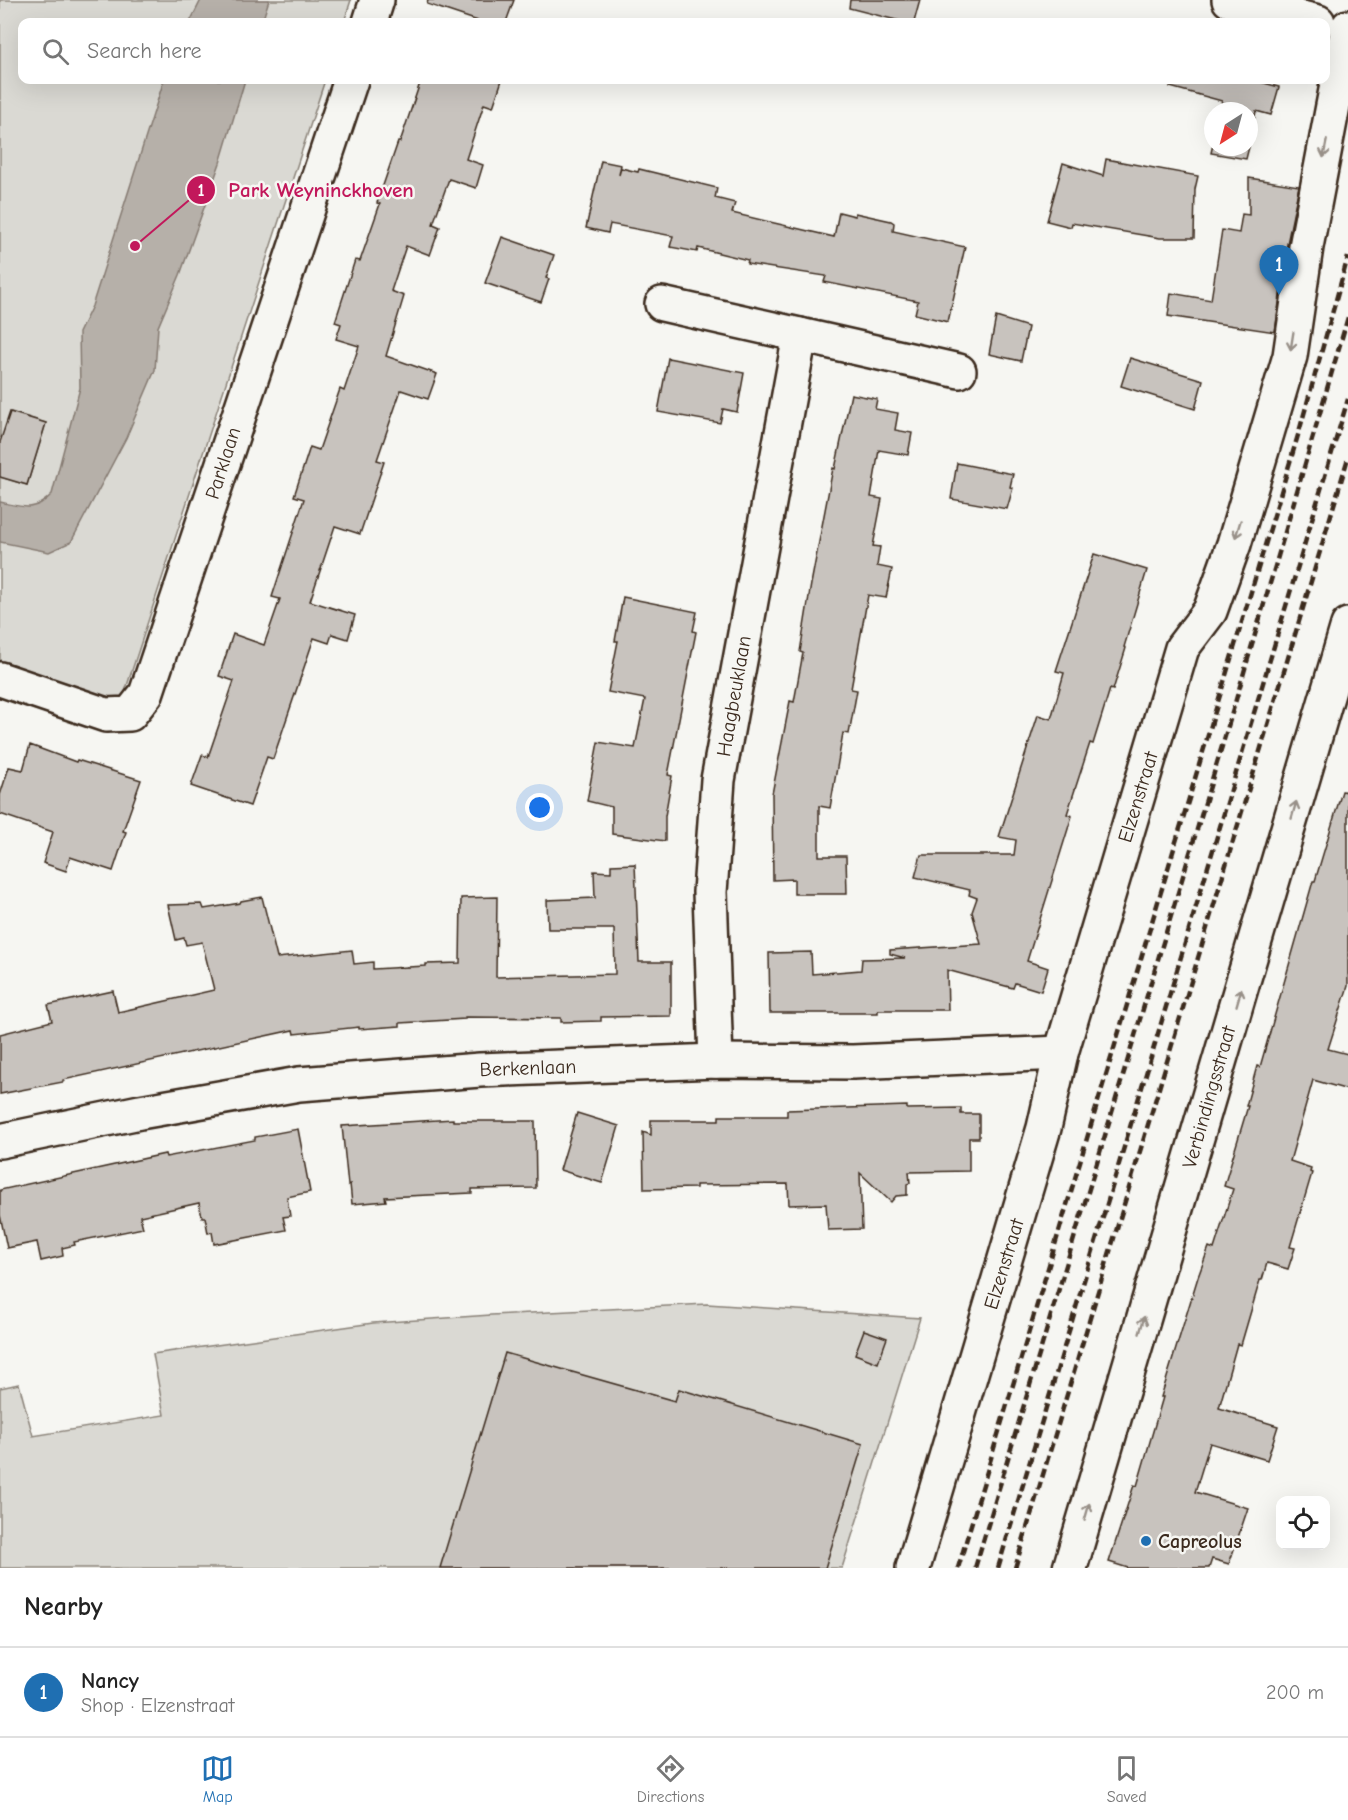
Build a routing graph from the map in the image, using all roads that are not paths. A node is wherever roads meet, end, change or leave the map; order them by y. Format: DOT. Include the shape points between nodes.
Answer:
graph roads {
  1 [pos="377,0"];
  2 [pos="1228,0"];
  3 [pos="370,18"];
  4 [pos="1302,18"];
  5 [pos="1330,25"];
  6 [pos="1348,29"];
  7 [pos="350,84"];
  8 [pos="662,304"];
  9 [pos="800,335"];
  10 [pos="959,371"];
  11 [pos="1348,625"];
  12 [pos="0,679"];
  13 [pos="1061,1053"];
  14 [pos="716,1061"];
  15 [pos="0,1141"];
  16 [pos="913,1568"];
  17 [pos="1071,1568"];
  1 -- 3 [label="street"];
  2 -- 4 [label="street"];
  5 -- 6 [label="street"];
  6 -- 13 [label="street, Elzenstraat, one-way" via="1306,247 1290,356 1210,611 1182,648"];
  7 -- 12 [label="street, Parklaan" via="146,694 130,714 106,715"];
  8 -- 9 [label="street"];
  9 -- 10 [label="street"];
  9 -- 14 [label="street, Haagbeuklaan" via="718,780 710,892"];
  17 -- 11 [label="street, Verbindingsstraat, one-way"];
  13 -- 14 [label="street, Berkenlaan" via="853,1062"];
  13 -- 16 [label="street, Elzenstraat" via="1044,1128"];
  14 -- 15 [label="street, Berkenlaan" via="480,1070 299,1084"];
}
